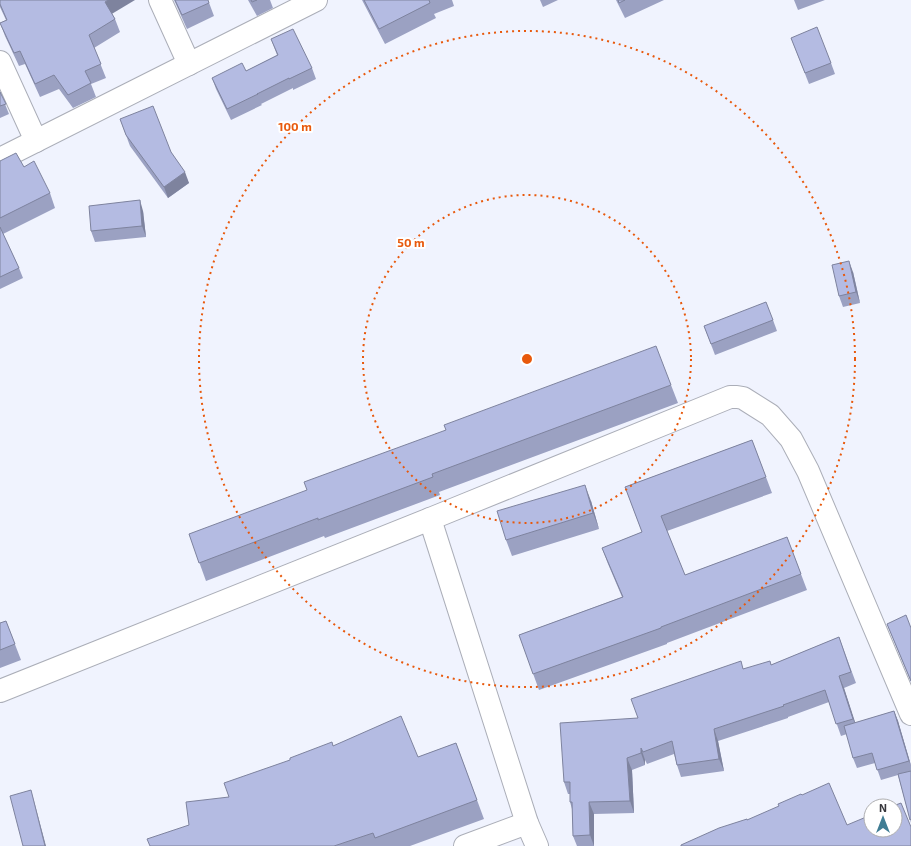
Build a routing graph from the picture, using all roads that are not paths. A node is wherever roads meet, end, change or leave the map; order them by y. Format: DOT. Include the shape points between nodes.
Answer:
graph roads {
  1 [pos="160,0"];
  2 [pos="316,0"];
  3 [pos="0,62"];
  4 [pos="189,64"];
  5 [pos="36,141"];
  6 [pos="0,159"];
  7 [pos="430,519"];
  8 [pos="0,691"];
  9 [pos="911,714"];
  10 [pos="527,823"];
  11 [pos="465,846"];
  12 [pos="537,846"];
  1 -- 4 [label="street"];
  2 -- 4 [label="street"];
  3 -- 5 [label="street"];
  4 -- 5 [label="street"];
  5 -- 6 [label="street"];
  7 -- 8 [label="street"];
  7 -- 9 [label="street" via="730,397 743,398 770,415 791,439 811,478"];
  7 -- 10 [label="street"];
  10 -- 11 [label="street"];
  10 -- 12 [label="street"];
}
